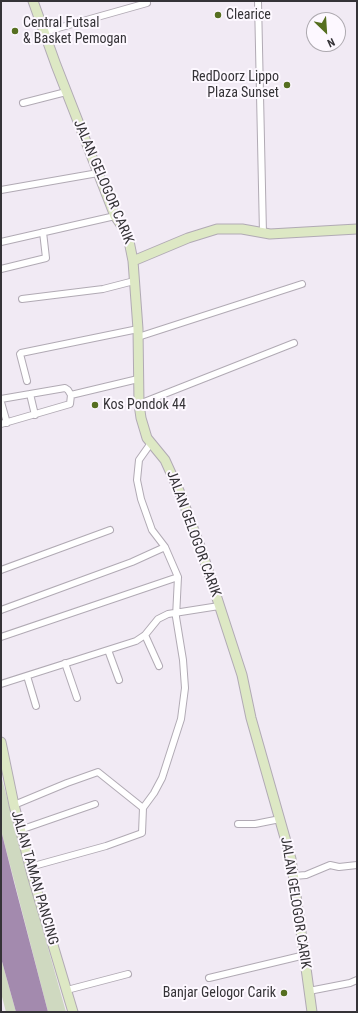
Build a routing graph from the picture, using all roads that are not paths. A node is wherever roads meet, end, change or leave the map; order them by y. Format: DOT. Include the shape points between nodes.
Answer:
graph roads {
  1 [pos="33,1"];
  2 [pos="258,1"];
  3 [pos="147,3"];
  4 [pos="44,32"];
  5 [pos="66,92"];
  6 [pos="23,103"];
  7 [pos="98,174"];
  8 [pos="1,190"];
  9 [pos="114,216"];
  10 [pos="357,229"];
  11 [pos="43,232"];
  12 [pos="263,234"];
  13 [pos="1,242"];
  14 [pos="133,261"];
  15 [pos="1,269"];
  16 [pos="134,281"];
  17 [pos="302,284"];
  18 [pos="22,299"];
  19 [pos="138,333"];
  20 [pos="294,343"];
  21 [pos="138,379"];
  22 [pos="27,381"];
  23 [pos="30,394"];
  24 [pos="71,395"];
  25 [pos="1,400"];
  26 [pos="139,404"];
  27 [pos="35,415"];
  28 [pos="4,423"];
  29 [pos="151,443"];
  30 [pos="110,530"];
  31 [pos="165,547"];
  32 [pos="1,570"];
  33 [pos="178,577"];
  34 [pos="219,606"];
  35 [pos="1,610"];
  36 [pos="177,612"];
  37 [pos="145,635"];
  38 [pos="1,638"];
  39 [pos="108,650"];
  40 [pos="65,663"];
  41 [pos="159,666"];
  42 [pos="27,676"];
  43 [pos="120,680"];
  44 [pos="1,684"];
  45 [pos="77,698"];
  46 [pos="36,706"];
  47 [pos="1,742"];
  48 [pos="95,804"];
  49 [pos="14,805"];
  50 [pos="143,808"];
  51 [pos="280,819"];
  52 [pos="238,824"];
  53 [pos="20,830"];
  54 [pos="357,865"];
  55 [pos="30,867"];
  56 [pos="294,876"];
  57 [pos="305,955"];
  58 [pos="128,974"];
  59 [pos="209,978"];
  60 [pos="357,980"];
  61 [pos="67,990"];
  62 [pos="309,991"];
  63 [pos="73,1012"];
  64 [pos="312,1012"];
  1 -- 4 [label="street, JALAN GELOGOR CARIK"];
  2 -- 12 [label="street"];
  3 -- 4 [label="street"];
  4 -- 5 [label="street, JALAN GELOGOR CARIK"];
  5 -- 6 [label="street"];
  5 -- 7 [label="street, JALAN GELOGOR CARIK"];
  7 -- 8 [label="street"];
  7 -- 9 [label="street, JALAN GELOGOR CARIK"];
  9 -- 11 [label="street"];
  9 -- 14 [label="street, JALAN GELOGOR CARIK" via="128,236"];
  10 -- 12 [label="street"];
  11 -- 13 [label="street"];
  11 -- 15 [label="street" via="46,258"];
  12 -- 14 [label="street" via="217,229"];
  14 -- 16 [label="street, JALAN GELOGOR CARIK"];
  16 -- 18 [label="street" via="103,289"];
  16 -- 19 [label="street, JALAN GELOGOR CARIK"];
  17 -- 19 [label="street"];
  19 -- 21 [label="street, JALAN GELOGOR CARIK"];
  19 -- 22 [label="street" via="21,353"];
  20 -- 26 [label="street"];
  21 -- 24 [label="street"];
  21 -- 26 [label="street, JALAN GELOGOR CARIK"];
  23 -- 24 [label="street" via="65,388"];
  23 -- 25 [label="street"];
  23 -- 27 [label="street"];
  24 -- 27 [label="street" via="70,404"];
  25 -- 28 [label="street"];
  26 -- 29 [label="street, JALAN GELOGOR CARIK" via="143,428"];
  27 -- 28 [label="street"];
  29 -- 31 [label="street" via="139,460 137,480 152,530"];
  29 -- 34 [label="street, JALAN GELOGOR CARIK" via="165,460 178,488"];
  30 -- 32 [label="street"];
  31 -- 33 [label="street"];
  31 -- 35 [label="street" via="132,562"];
  33 -- 36 [label="street"];
  33 -- 38 [label="street"];
  34 -- 36 [label="street"];
  34 -- 51 [label="street, JALAN GELOGOR CARIK" via="242,675 251,718"];
  36 -- 37 [label="street" via="158,619"];
  36 -- 50 [label="street" via="185,688 181,719 162,778"];
  37 -- 39 [label="street" via="136,641"];
  37 -- 41 [label="street"];
  39 -- 40 [label="street"];
  39 -- 43 [label="street"];
  40 -- 42 [label="street"];
  40 -- 45 [label="street"];
  42 -- 44 [label="street"];
  42 -- 46 [label="street"];
  47 -- 49 [label="street, JALAN TAMAN PANCING"];
  48 -- 53 [label="street"];
  49 -- 50 [label="street" via="99,772"];
  49 -- 53 [label="street, JALAN TAMAN PANCING"];
  50 -- 55 [label="street" via="142,833"];
  51 -- 52 [label="street" via="255,824"];
  51 -- 56 [label="street, JALAN GELOGOR CARIK"];
  53 -- 55 [label="street, JALAN TAMAN PANCING"];
  54 -- 56 [label="street" via="330,866 306,875"];
  55 -- 61 [label="street, JALAN TAMAN PANCING"];
  56 -- 57 [label="street, JALAN GELOGOR CARIK"];
  57 -- 59 [label="street"];
  57 -- 62 [label="street, JALAN GELOGOR CARIK"];
  58 -- 61 [label="street"];
  60 -- 62 [label="street"];
  61 -- 63 [label="street, JALAN TAMAN PANCING"];
  62 -- 64 [label="street, JALAN GELOGOR CARIK"];
}
